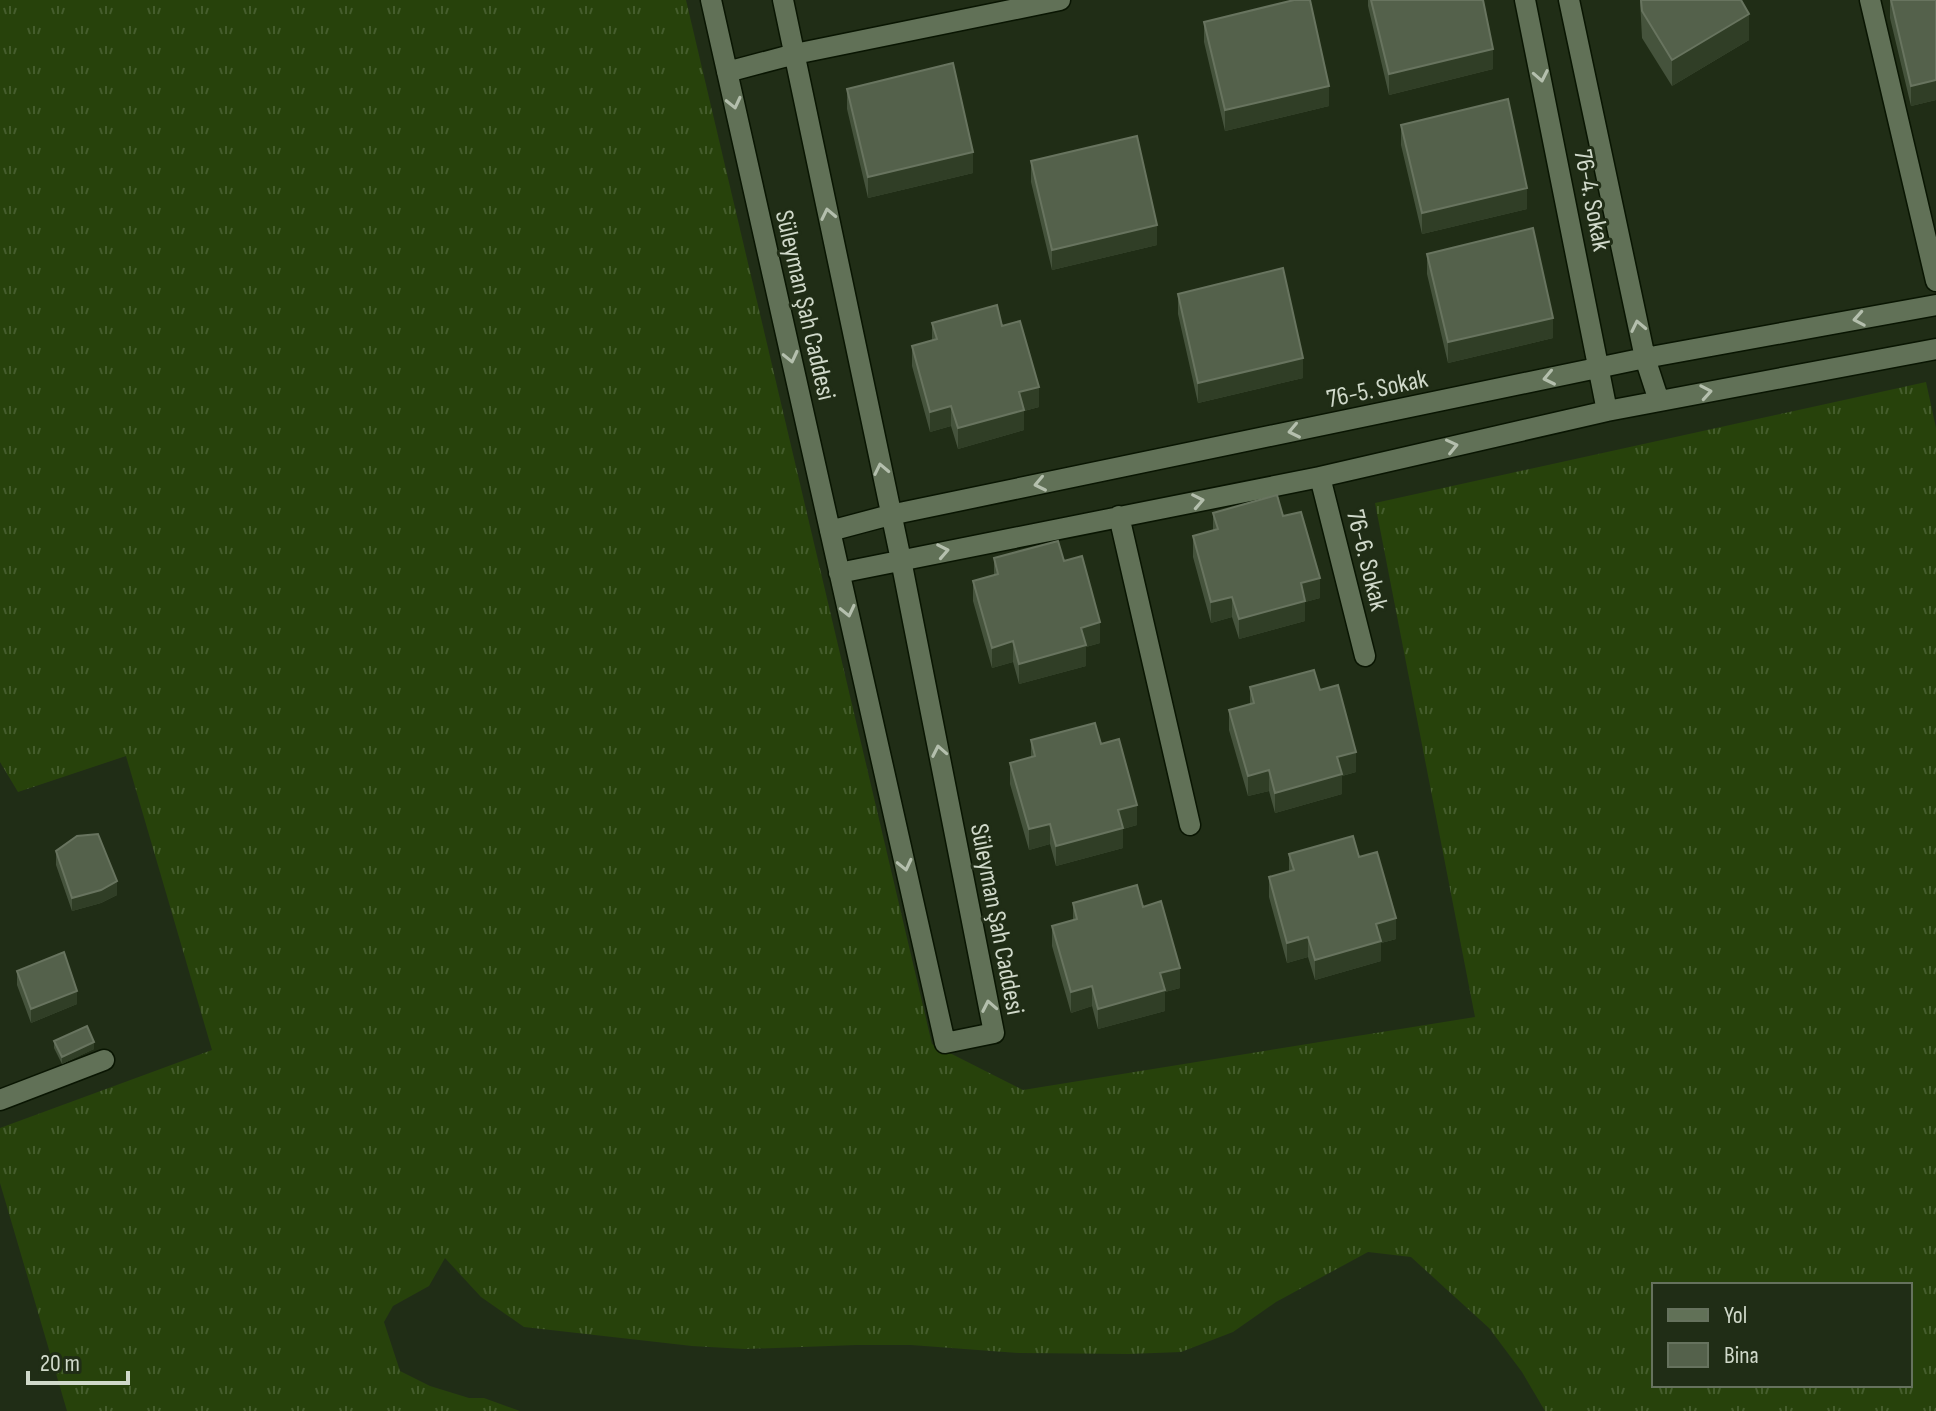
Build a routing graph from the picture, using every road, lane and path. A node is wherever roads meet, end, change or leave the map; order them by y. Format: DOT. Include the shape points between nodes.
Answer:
graph roads {
  1 [pos="711,0"];
  2 [pos="783,0"];
  3 [pos="1060,0"];
  4 [pos="1525,0"];
  5 [pos="1569,0"];
  6 [pos="1870,0"];
  7 [pos="795,54"];
  8 [pos="727,72"];
  9 [pos="1936,281"];
  10 [pos="1936,305"];
  11 [pos="1936,349"];
  12 [pos="1645,358"];
  13 [pos="1600,368"];
  14 [pos="1659,401"];
  15 [pos="1607,411"];
  16 [pos="1320,477"];
  17 [pos="890,515"];
  18 [pos="1119,516"];
  19 [pos="830,531"];
  20 [pos="901,560"];
  21 [pos="839,573"];
  22 [pos="1365,656"];
  23 [pos="1190,825"];
  24 [pos="104,1060"];
  25 [pos="0,1100"];
  1 -- 8 [label="street, Süleyman Şah Caddesi"];
  2 -- 7 [label="street, Süleyman Şah Caddesi"];
  3 -- 7 [label="street"];
  4 -- 13 [label="street, 76-4. Sokak, one-way"];
  12 -- 5 [label="street, 76-4. Sokak, one-way"];
  6 -- 9 [label="street"];
  7 -- 8 [label="street"];
  17 -- 7 [label="street, Süleyman Şah Caddesi, one-way"];
  8 -- 19 [label="street, Süleyman Şah Caddesi, one-way"];
  10 -- 12 [label="street, 76-5. Sokak, one-way"];
  14 -- 11 [label="street, one-way"];
  12 -- 13 [label="street, 76-5. Sokak"];
  12 -- 14 [label="street, 76-4. Sokak"];
  13 -- 15 [label="street, 76-4. Sokak"];
  13 -- 17 [label="street, 76-5. Sokak, one-way"];
  14 -- 15 [label="street"];
  16 -- 15 [label="street, one-way"];
  18 -- 16 [label="street, one-way"];
  16 -- 22 [label="street, 76-6. Sokak"];
  17 -- 19 [label="street, 76-5. Sokak"];
  17 -- 20 [label="street, Süleyman Şah Caddesi"];
  20 -- 18 [label="street, one-way"];
  18 -- 23 [label="street"];
  19 -- 21 [label="street, Süleyman Şah Caddesi"];
  20 -- 21 [label="street"];
  21 -- 20 [label="street, Süleyman Şah Caddesi, one-way" via="945,1043 994,1033"];
  24 -- 25 [label="street"];
}
